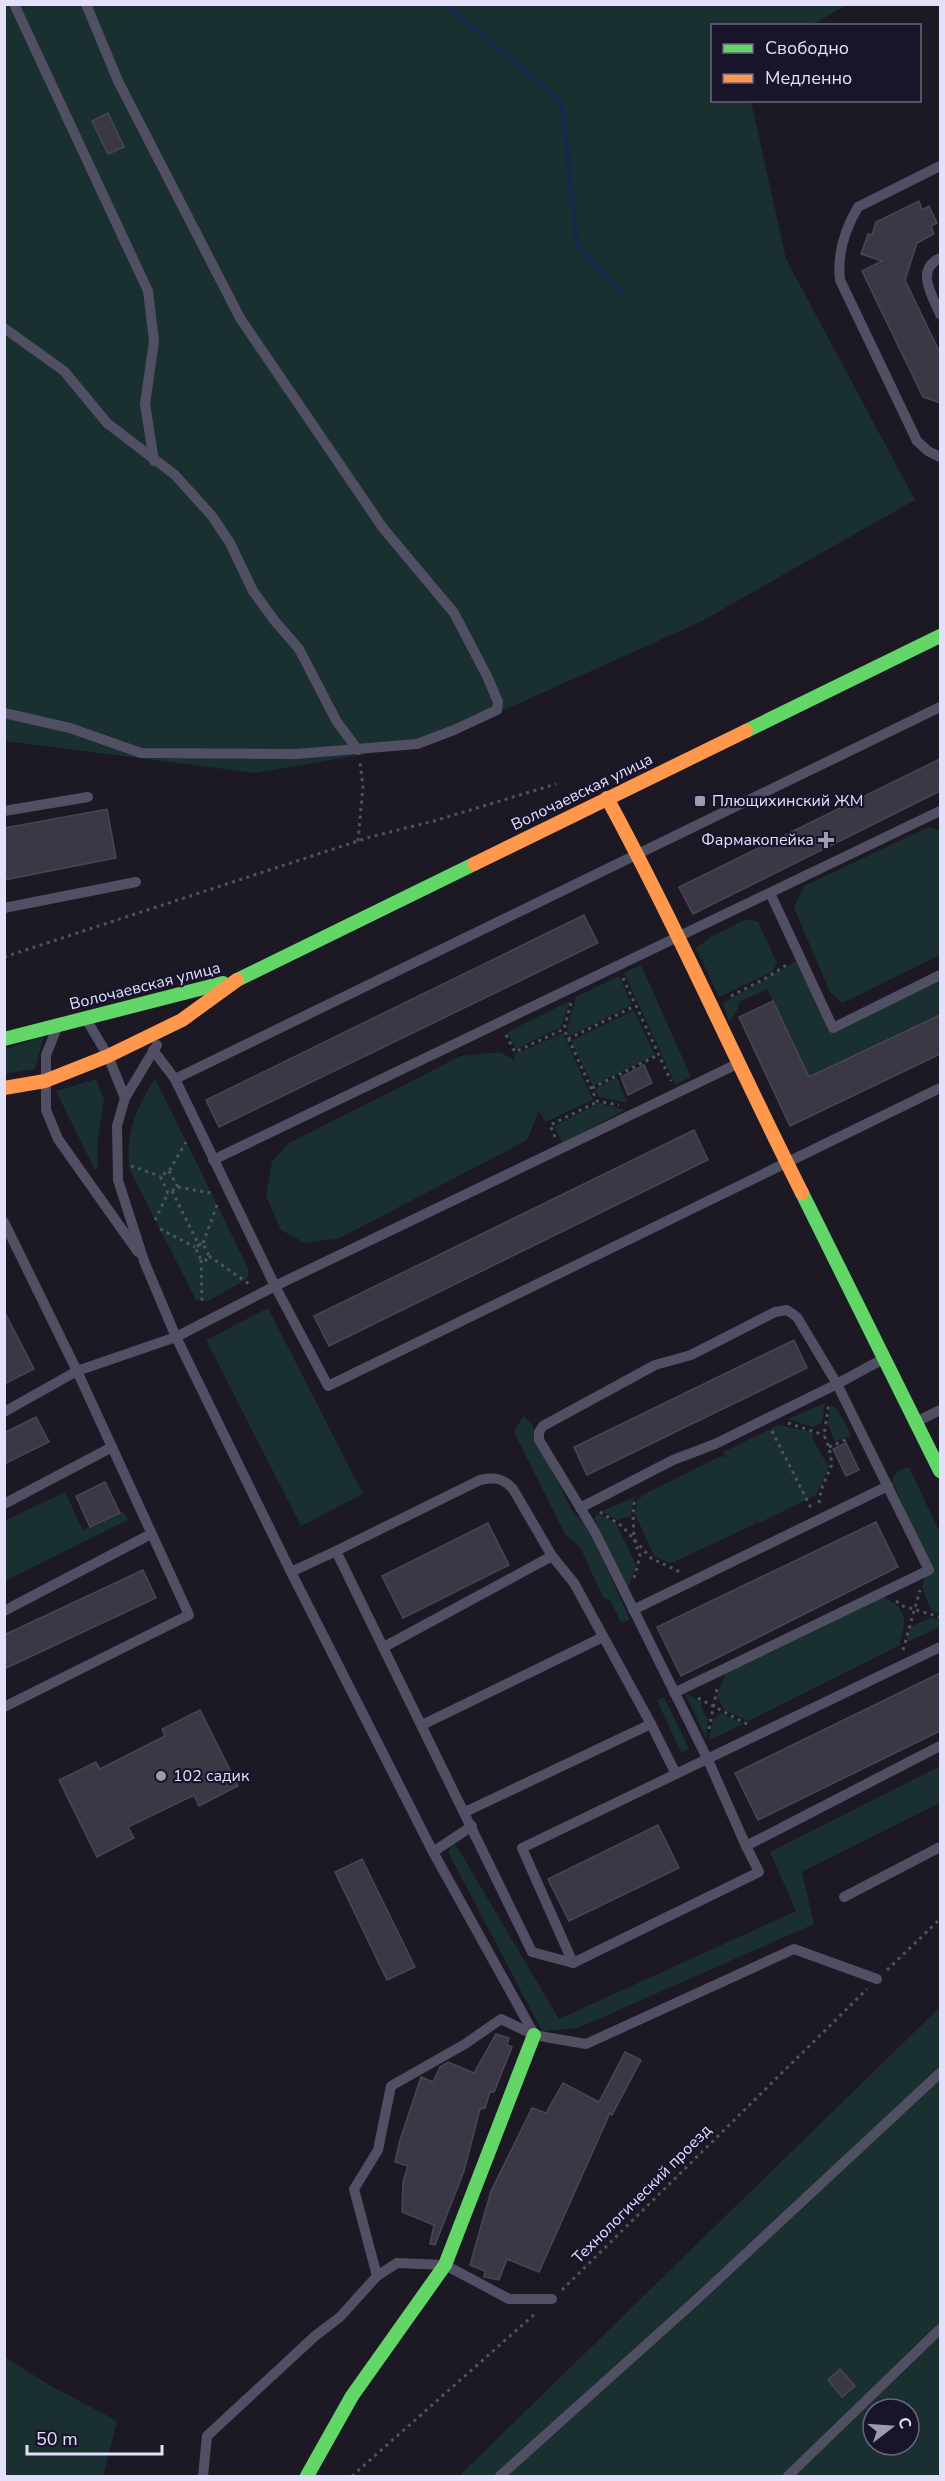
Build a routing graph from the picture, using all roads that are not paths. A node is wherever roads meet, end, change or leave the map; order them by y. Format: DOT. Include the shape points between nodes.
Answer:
graph roads {
  1 [pos="14,4"];
  2 [pos="86,4"];
  3 [pos="940,166"];
  4 [pos="940,258"];
  5 [pos="940,314"];
  6 [pos="4,328"];
  7 [pos="940,457"];
  8 [pos="154,461"];
  9 [pos="940,636"];
  10 [pos="940,707"];
  11 [pos="4,713"];
  12 [pos="358,750"];
  13 [pos="88,797"];
  14 [pos="607,798"];
  15 [pos="4,811"];
  16 [pos="940,811"];
  17 [pos="638,855"];
  18 [pos="136,882"];
  19 [pos="770,893"];
  20 [pos="4,908"];
  21 [pos="676,938"];
  22 [pos="940,975"];
  23 [pos="239,979"];
  24 [pos="86,1019"];
  25 [pos="182,1020"];
  26 [pos="58,1024"];
  27 [pos="4,1039"];
  28 [pos="153,1050"];
  29 [pos="108,1056"];
  30 [pos="737,1064"];
  31 [pos="176,1079"];
  32 [pos="45,1081"];
  33 [pos="4,1088"];
  34 [pos="940,1088"];
  35 [pos="125,1098"];
  36 [pos="213,1160"];
  37 [pos="788,1164"];
  38 [pos="4,1222"];
  39 [pos="144,1261"];
  40 [pos="275,1286"];
  41 [pos="176,1337"];
  42 [pos="883,1359"];
  43 [pos="77,1371"];
  44 [pos="837,1384"];
  45 [pos="940,1410"];
  46 [pos="4,1412"];
  47 [pos="916,1422"];
  48 [pos="112,1447"];
  49 [pos="940,1471"];
  50 [pos="888,1486"];
  51 [pos="4,1504"];
  52 [pos="585,1505"];
  53 [pos="151,1534"];
  54 [pos="336,1551"];
  55 [pos="552,1556"];
  56 [pos="291,1572"];
  57 [pos="633,1610"];
  58 [pos="4,1611"];
  59 [pos="603,1637"];
  60 [pos="384,1647"];
  61 [pos="940,1647"];
  62 [pos="679,1691"];
  63 [pos="4,1707"];
  64 [pos="651,1724"];
  65 [pos="422,1725"];
  66 [pos="940,1746"];
  67 [pos="706,1756"];
  68 [pos="676,1774"];
  69 [pos="465,1812"];
  70 [pos="472,1826"];
  71 [pos="746,1846"];
  72 [pos="940,1847"];
  73 [pos="433,1852"];
  74 [pos="844,1897"];
  75 [pos="573,1963"];
  76 [pos="877,1979"];
  77 [pos="534,2035"];
  78 [pos="940,2073"];
  79 [pos="444,2265"];
  80 [pos="376,2276"];
  81 [pos="552,2299"];
  82 [pos="940,2330"];
  83 [pos="204,2476"];
  84 [pos="306,2476"];
  85 [pos="500,2476"];
  86 [pos="788,2476"];
  1 -- 8 [label="lane" via="148,291 154,341 145,404"];
  2 -- 12 [label="lane" via="117,81 240,318 383,528 453,613 498,702 497,710 417,744"];
  3 -- 7 [label="lane" via="858,207 838,265 840,280 917,441"];
  4 -- 5 [label="lane" via="934,261 926,279"];
  6 -- 8 [label="lane" via="64,371 107,423"];
  8 -- 12 [label="lane" via="174,475 212,516 253,591 299,649 337,722"];
  9 -- 14 [label="street, Волочаевская улица"];
  10 -- 17 [label="lane"];
  11 -- 12 [label="lane" via="70,728 141,753 296,754"];
  13 -- 15 [label="lane"];
  14 -- 17 [label="street"];
  14 -- 23 [label="street, Волочаевская улица"];
  16 -- 19 [label="lane"];
  17 -- 21 [label="street"];
  17 -- 31 [label="lane"];
  18 -- 20 [label="lane"];
  19 -- 21 [label="lane"];
  19 -- 22 [label="lane" via="833,1028"];
  21 -- 30 [label="street"];
  21 -- 36 [label="lane"];
  23 -- 24 [label="street, Волочаевская улица"];
  23 -- 25 [label="street, Волочаевская улица"];
  24 -- 26 [label="street, Волочаевская улица"];
  24 -- 29 [label="lane"];
  25 -- 28 [label="lane"];
  25 -- 29 [label="street, Волочаевская улица"];
  26 -- 27 [label="street, Волочаевская улица"];
  26 -- 32 [label="lane" via="46,1054"];
  28 -- 31 [label="lane"];
  28 -- 35 [label="lane"];
  29 -- 32 [label="street, Волочаевская улица"];
  29 -- 35 [label="lane"];
  30 -- 37 [label="street"];
  30 -- 40 [label="lane"];
  31 -- 36 [label="lane"];
  32 -- 33 [label="street, Волочаевская улица"];
  32 -- 39 [label="lane" via="46,1110 58,1138"];
  34 -- 37 [label="lane"];
  35 -- 39 [label="lane" via="117,1126 118,1180"];
  36 -- 40 [label="lane"];
  37 -- 40 [label="lane" via="328,1386"];
  37 -- 42 [label="street"];
  38 -- 43 [label="lane"];
  39 -- 41 [label="lane"];
  40 -- 41 [label="lane"];
  41 -- 43 [label="lane"];
  41 -- 56 [label="lane"];
  42 -- 44 [label="lane"];
  42 -- 47 [label="street"];
  43 -- 46 [label="lane"];
  43 -- 48 [label="lane"];
  44 -- 50 [label="lane"];
  44 -- 52 [label="lane"];
  44 -- 52 [label="lane" via="797,1317 787,1310 775,1312 691,1355 655,1365 540,1428 539,1440"];
  45 -- 47 [label="lane"];
  47 -- 49 [label="street"];
  48 -- 51 [label="lane"];
  48 -- 53 [label="lane"];
  50 -- 57 [label="lane"];
  50 -- 62 [label="lane" via="929,1570"];
  52 -- 57 [label="lane"];
  53 -- 58 [label="lane"];
  53 -- 63 [label="lane" via="189,1615"];
  54 -- 55 [label="lane" via="474,1483 492,1478 505,1480 513,1489"];
  54 -- 56 [label="lane"];
  54 -- 60 [label="lane"];
  55 -- 59 [label="lane" via="574,1583"];
  55 -- 60 [label="lane"];
  56 -- 73 [label="lane"];
  57 -- 62 [label="lane"];
  59 -- 64 [label="lane"];
  59 -- 65 [label="lane"];
  60 -- 65 [label="lane"];
  61 -- 67 [label="lane" via="765,1732"];
  62 -- 67 [label="lane"];
  64 -- 68 [label="lane"];
  64 -- 69 [label="lane"];
  65 -- 69 [label="lane"];
  66 -- 71 [label="lane"];
  67 -- 68 [label="lane"];
  67 -- 71 [label="lane"];
  68 -- 75 [label="lane" via="522,1848"];
  69 -- 70 [label="lane"];
  70 -- 73 [label="lane"];
  70 -- 75 [label="lane" via="532,1952"];
  71 -- 75 [label="lane" via="759,1872"];
  72 -- 74 [label="lane"];
  73 -- 77 [label="lane"];
  76 -- 77 [label="lane" via="794,1949 586,2044"];
  77 -- 79 [label="street"];
  77 -- 80 [label="lane" via="501,2019 391,2086 378,2150 354,2189"];
  78 -- 85 [label="lane"];
  79 -- 80 [label="lane" via="397,2263"];
  79 -- 81 [label="lane" via="509,2299"];
  79 -- 84 [label="street" via="352,2396"];
  80 -- 83 [label="lane" via="340,2317 207,2436"];
  82 -- 86 [label="lane"];
}
